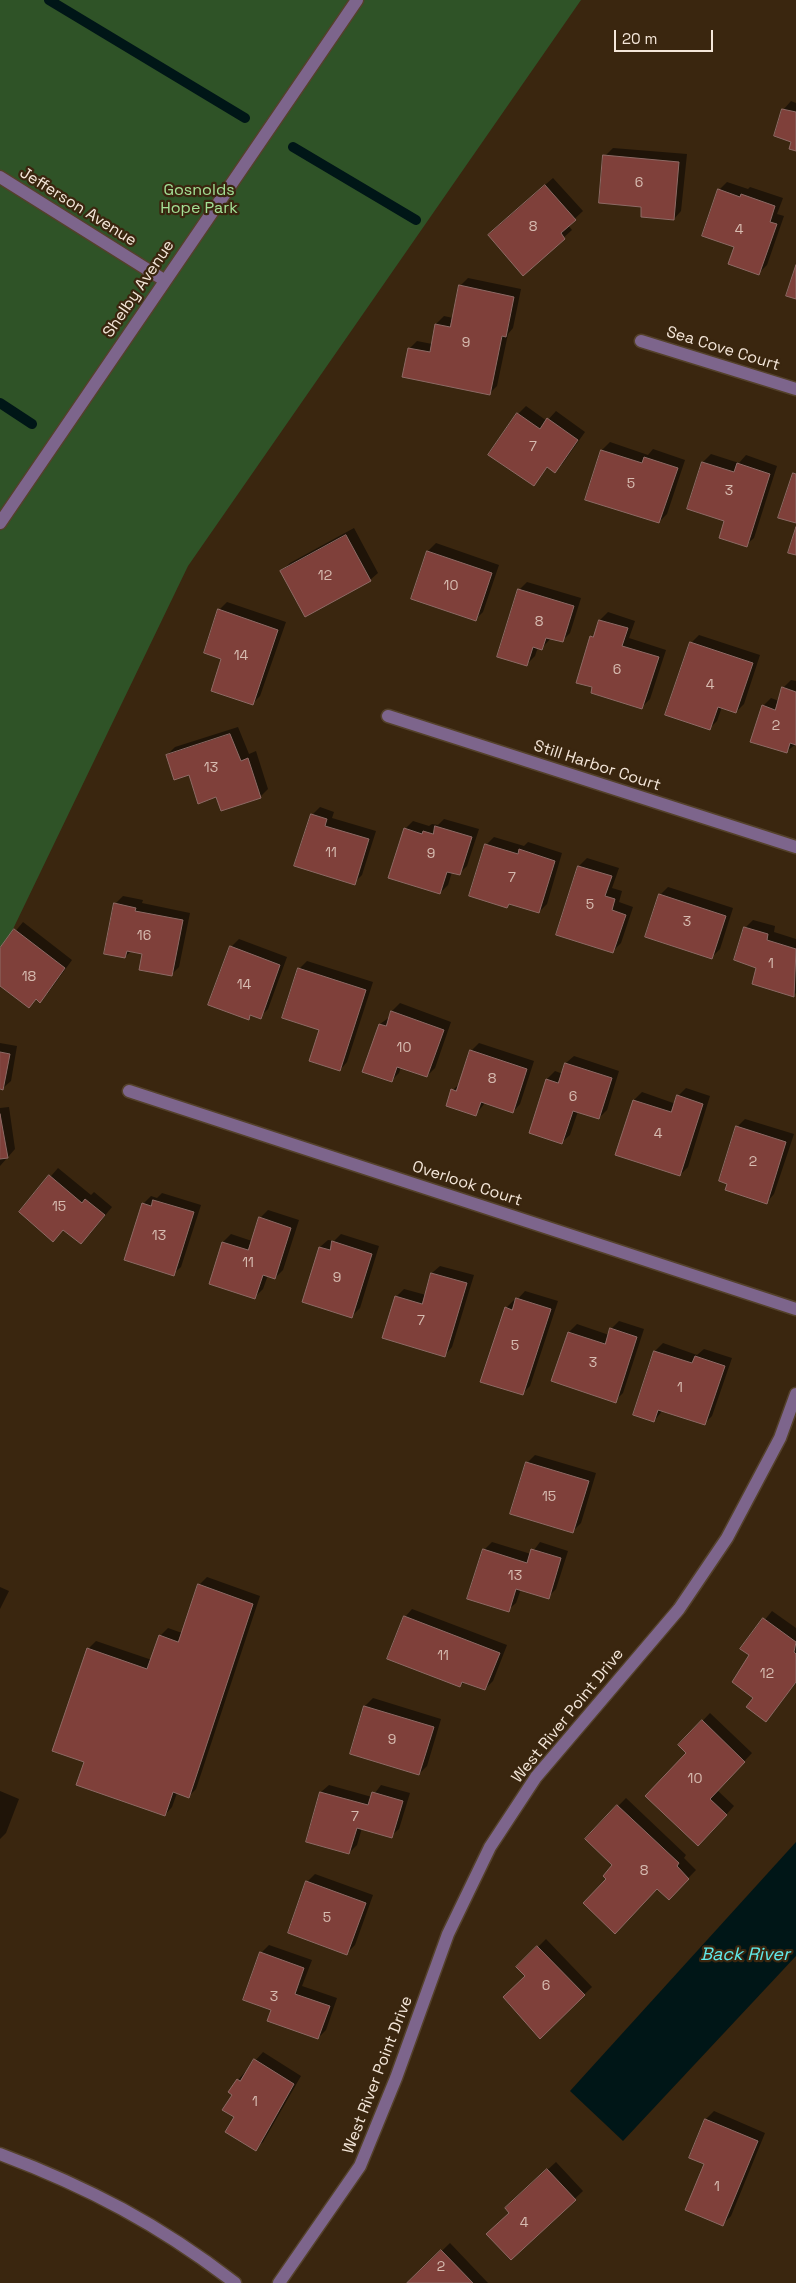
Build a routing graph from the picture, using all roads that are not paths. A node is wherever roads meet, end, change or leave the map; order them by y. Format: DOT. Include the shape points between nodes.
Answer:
graph roads {
  1 [pos="357,0"];
  2 [pos="0,177"];
  3 [pos="164,280"];
  4 [pos="641,341"];
  5 [pos="796,389"];
  6 [pos="0,523"];
  7 [pos="388,716"];
  8 [pos="796,847"];
  9 [pos="128,1091"];
  10 [pos="796,1309"];
  11 [pos="796,1394"];
  12 [pos="0,2154"];
  13 [pos="235,2283"];
  14 [pos="279,2283"];
  1 -- 3 [label="street, Shelby Avenue"];
  2 -- 3 [label="street, Jefferson Avenue"];
  3 -- 6 [label="street, Shelby Avenue"];
  4 -- 5 [label="street, Sea Cove Court"];
  7 -- 8 [label="street, Still Harbor Court"];
  9 -- 10 [label="street, Overlook Court"];
  11 -- 14 [label="street, West River Point Drive" via="780,1438 727,1538 678,1608 536,1777 490,1846 448,1934 360,2166"];
  12 -- 13 [label="street" via="42,2169 126,2209 196,2252"];
}
